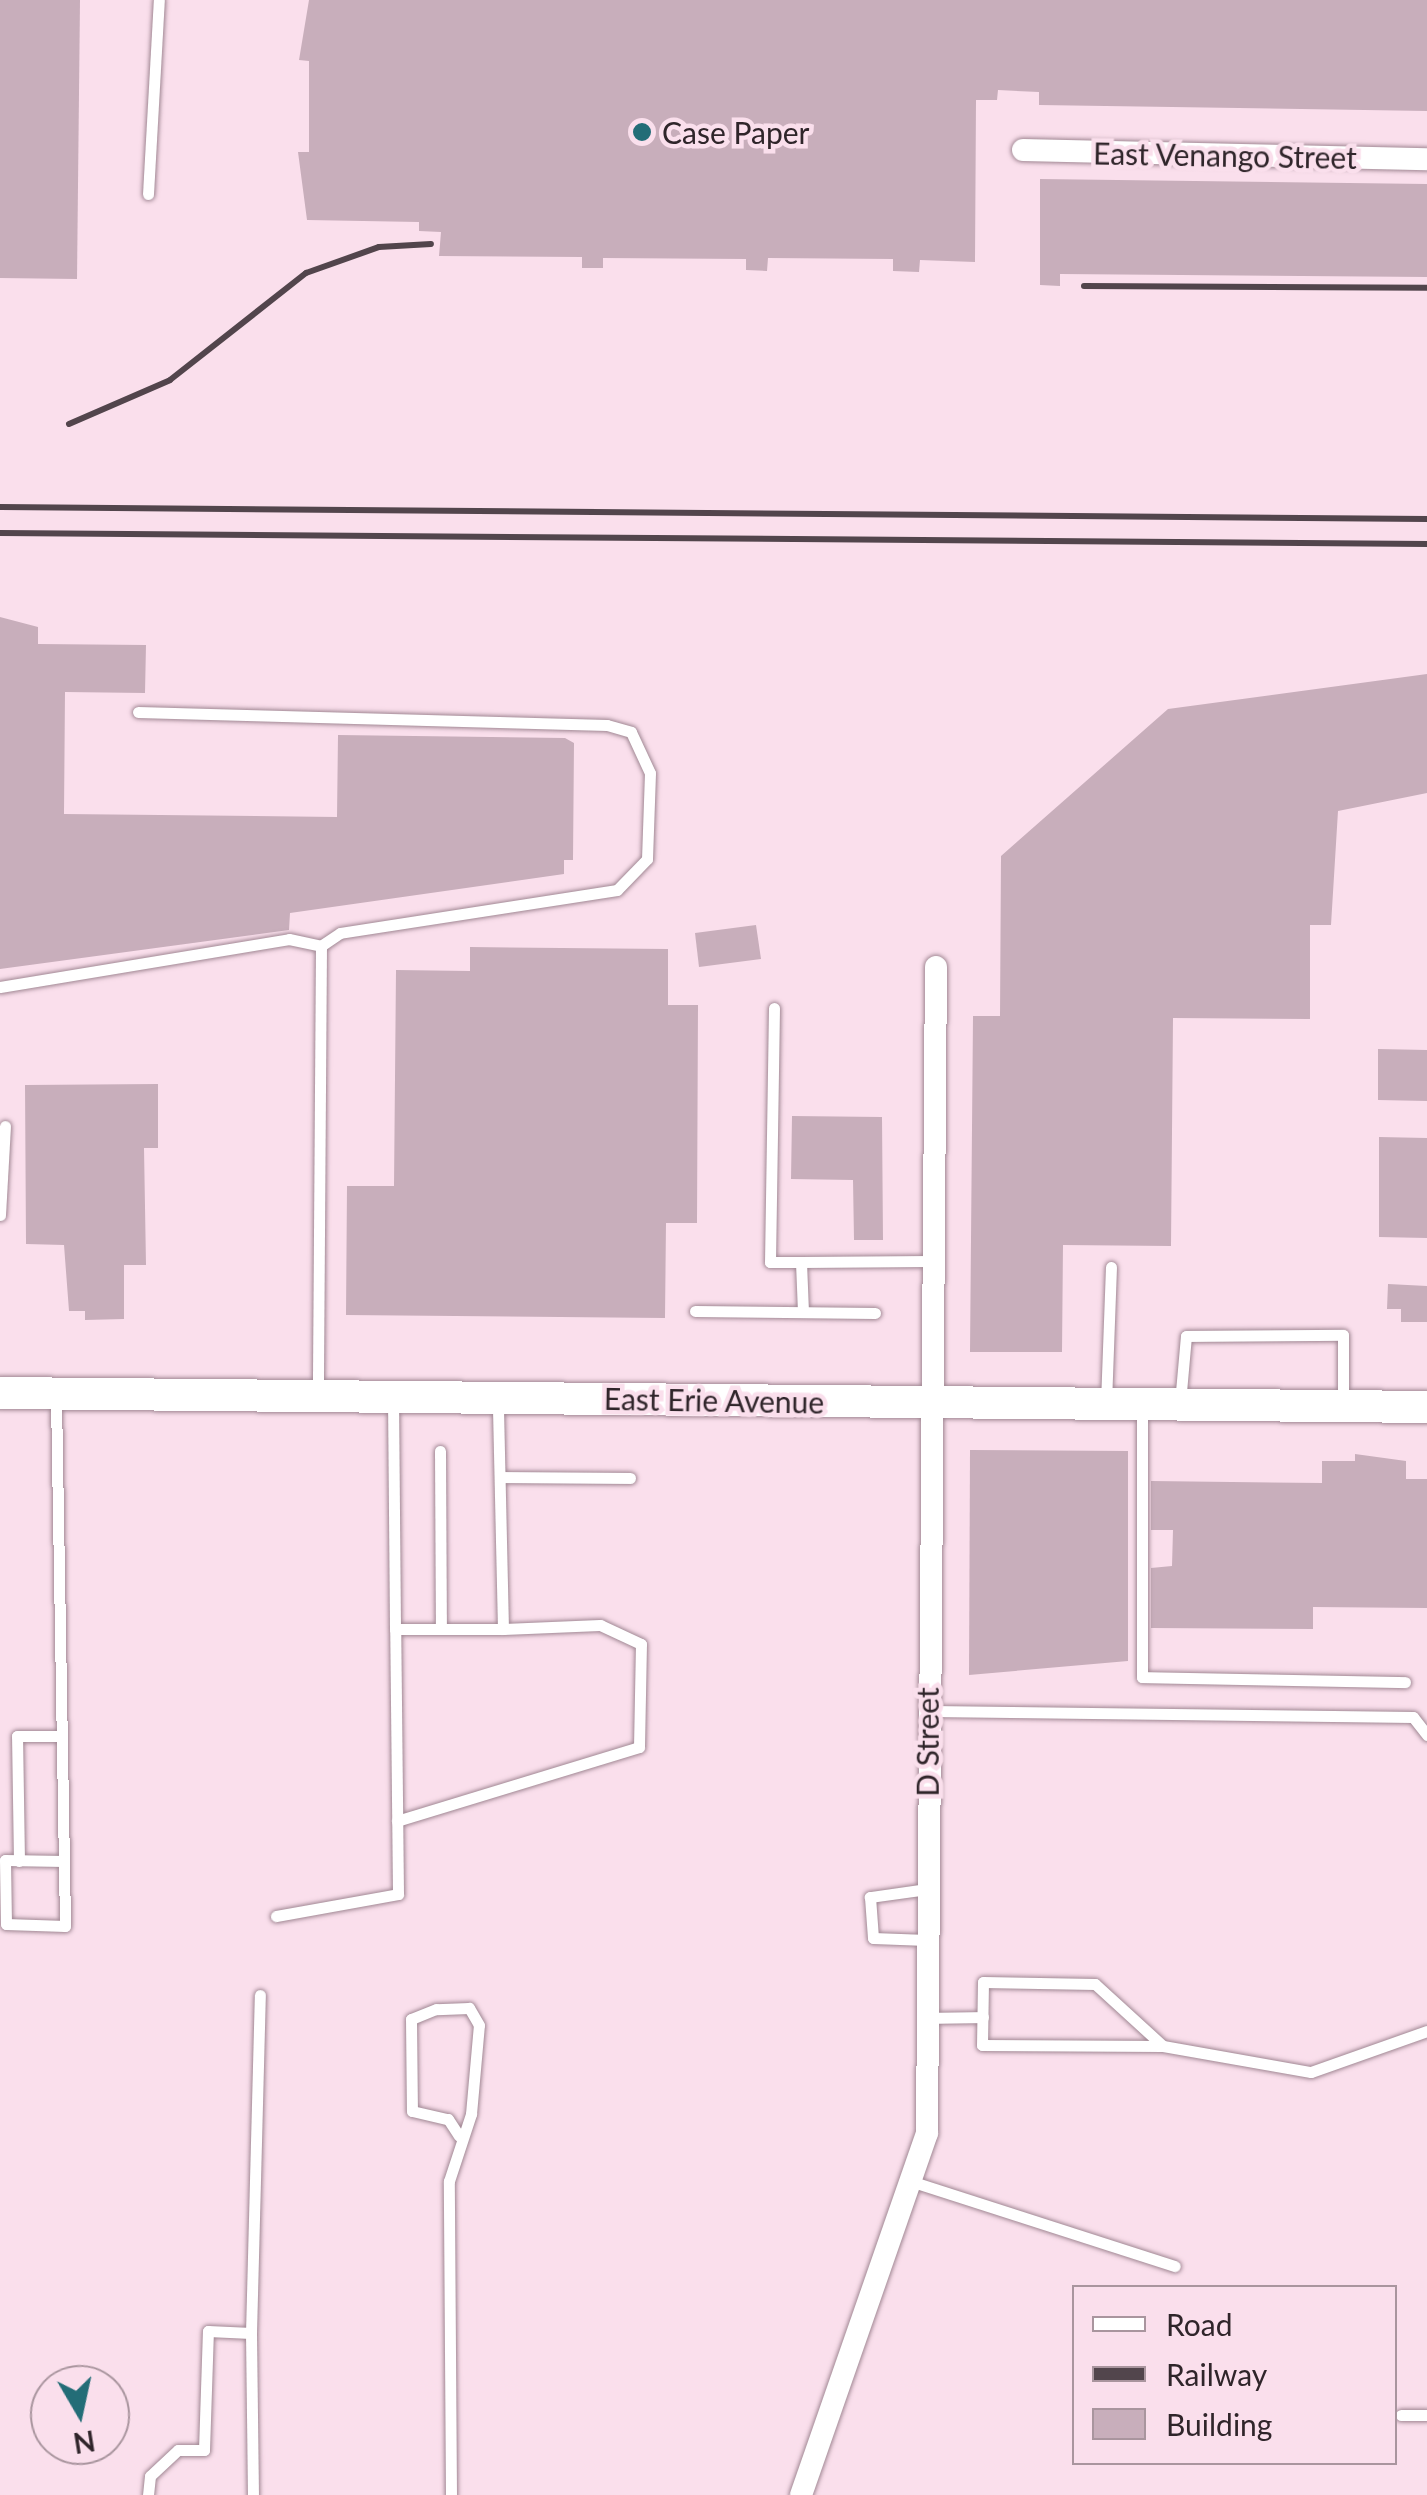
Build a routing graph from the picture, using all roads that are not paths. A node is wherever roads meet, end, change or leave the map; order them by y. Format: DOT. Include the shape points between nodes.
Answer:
graph roads {
  1 [pos="159,0"];
  2 [pos="1023,150"];
  3 [pos="1427,159"];
  4 [pos="148,194"];
  5 [pos="138,712"];
  6 [pos="321,946"];
  7 [pos="936,967"];
  8 [pos="0,987"];
  9 [pos="774,1008"];
  10 [pos="5,1126"];
  11 [pos="0,1215"];
  12 [pos="802,1262"];
  13 [pos="930,1262"];
  14 [pos="1111,1268"];
  15 [pos="695,1311"];
  16 [pos="802,1312"];
  17 [pos="874,1313"];
  18 [pos="0,1393"];
  19 [pos="56,1394"];
  20 [pos="318,1396"];
  21 [pos="394,1397"];
  22 [pos="498,1398"];
  23 [pos="926,1402"];
  24 [pos="1106,1404"];
  25 [pos="1142,1404"];
  26 [pos="1180,1404"];
  27 [pos="1343,1406"];
  28 [pos="1427,1407"];
  29 [pos="440,1451"];
  30 [pos="500,1478"];
  31 [pos="630,1478"];
  32 [pos="395,1629"];
  33 [pos="441,1629"];
  34 [pos="503,1629"];
  35 [pos="1405,1682"];
  36 [pos="926,1711"];
  37 [pos="1427,1735"];
  38 [pos="62,1736"];
  39 [pos="398,1821"];
  40 [pos="19,1860"];
  41 [pos="64,1861"];
  42 [pos="926,1889"];
  43 [pos="276,1916"];
  44 [pos="927,1940"];
  45 [pos="260,1994"];
  46 [pos="983,2017"];
  47 [pos="927,2018"];
  48 [pos="1427,2032"];
  49 [pos="1163,2046"];
  50 [pos="460,2136"];
  51 [pos="910,2182"];
  52 [pos="1175,2266"];
  53 [pos="251,2333"];
  54 [pos="1400,2415"];
  55 [pos="1427,2415"];
  56 [pos="148,2495"];
  57 [pos="252,2495"];
  58 [pos="451,2495"];
  59 [pos="801,2495"];
  1 -- 4 [label="lane"];
  2 -- 3 [label="street, East Venango Street"];
  5 -- 6 [label="lane" via="544,719 631,732 650,774 647,859 632,882 592,897 340,934"];
  6 -- 8 [label="lane" via="290,939"];
  6 -- 20 [label="lane"];
  7 -- 13 [label="street, D Street"];
  9 -- 12 [label="lane" via="770,1262"];
  10 -- 11 [label="lane"];
  12 -- 13 [label="lane"];
  12 -- 16 [label="lane"];
  13 -- 23 [label="street, D Street"];
  14 -- 24 [label="lane"];
  15 -- 16 [label="lane"];
  16 -- 17 [label="lane"];
  18 -- 19 [label="main road, East Erie Avenue"];
  19 -- 20 [label="main road, East Erie Avenue"];
  19 -- 38 [label="lane"];
  20 -- 21 [label="main road, East Erie Avenue"];
  21 -- 22 [label="main road, East Erie Avenue"];
  21 -- 32 [label="lane"];
  22 -- 23 [label="main road, East Erie Avenue"];
  22 -- 30 [label="lane"];
  23 -- 24 [label="main road, East Erie Avenue"];
  23 -- 36 [label="street, D Street"];
  24 -- 25 [label="main road, East Erie Avenue"];
  25 -- 26 [label="main road, East Erie Avenue"];
  25 -- 35 [label="lane" via="1142,1677"];
  26 -- 27 [label="main road, East Erie Avenue"];
  26 -- 27 [label="lane" via="1186,1336 1343,1335"];
  27 -- 28 [label="main road, East Erie Avenue"];
  29 -- 33 [label="lane"];
  30 -- 31 [label="lane"];
  30 -- 34 [label="lane"];
  32 -- 33 [label="lane"];
  32 -- 39 [label="lane"];
  33 -- 34 [label="lane"];
  34 -- 39 [label="lane" via="600,1624 641,1644 639,1747"];
  36 -- 37 [label="lane" via="1414,1717"];
  36 -- 42 [label="street, D Street"];
  38 -- 40 [label="lane" via="17,1736"];
  38 -- 41 [label="lane"];
  39 -- 43 [label="lane" via="398,1894"];
  40 -- 41 [label="lane"];
  40 -- 41 [label="lane" via="5,1860 6,1924 65,1926"];
  42 -- 44 [label="street, D Street"];
  42 -- 44 [label="lane" via="870,1897 873,1938"];
  44 -- 47 [label="street, D Street"];
  45 -- 53 [label="lane"];
  46 -- 47 [label="lane"];
  46 -- 49 [label="lane" via="982,2045"];
  46 -- 49 [label="lane" via="983,1982 1095,1984"];
  47 -- 51 [label="street, D Street" via="927,2133"];
  48 -- 49 [label="lane" via="1311,2072"];
  50 -- 50 [label="lane" via="470,2114 479,2025 469,2008 436,2009 412,2019 412,2111 448,2120"];
  50 -- 58 [label="lane" via="449,2181"];
  51 -- 52 [label="lane"];
  51 -- 59 [label="street, D Street"];
  53 -- 56 [label="lane" via="208,2331 204,2450 178,2450 150,2476"];
  53 -- 57 [label="lane"];
  54 -- 55 [label="lane"];
}
